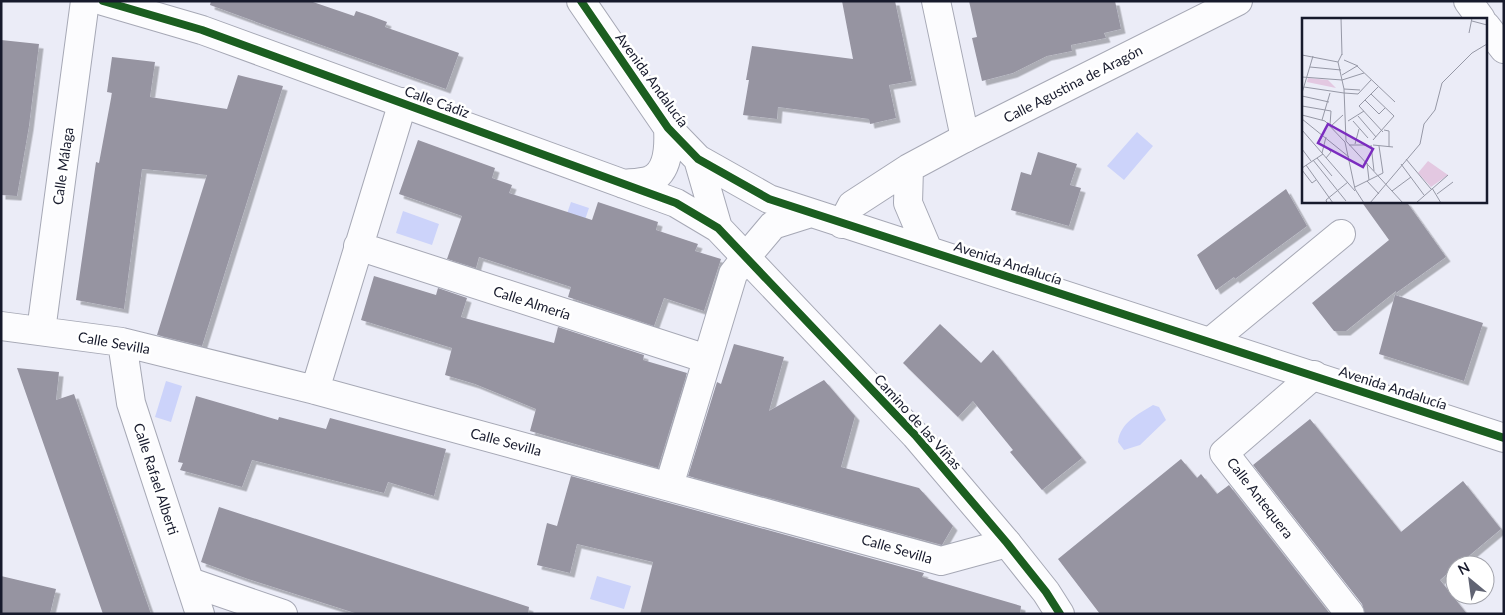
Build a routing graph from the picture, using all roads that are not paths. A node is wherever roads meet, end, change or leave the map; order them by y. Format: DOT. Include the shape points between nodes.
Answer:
graph roads {
  1 [pos="85,1"];
  2 [pos="103,1"];
  3 [pos="581,1"];
  4 [pos="936,1"];
  5 [pos="1238,1"];
  6 [pos="1468,1"];
  7 [pos="1480,18"];
  8 [pos="1488,29"];
  9 [pos="1504,49"];
  10 [pos="403,102"];
  11 [pos="668,128"];
  12 [pos="965,138"];
  13 [pos="698,159"];
  14 [pos="908,168"];
  15 [pos="623,184"];
  16 [pos="811,213"];
  17 [pos="842,224"];
  18 [pos="718,228"];
  19 [pos="1342,234"];
  20 [pos="358,246"];
  21 [pos="928,250"];
  22 [pos="746,257"];
  23 [pos="1,326"];
  24 [pos="41,331"];
  25 [pos="122,342"];
  26 [pos="1210,342"];
  27 [pos="707,360"];
  28 [pos="1314,375"];
  29 [pos="315,390"];
  30 [pos="1504,438"];
  31 [pos="669,486"];
  32 [pos="1007,543"];
  33 [pos="190,582"];
  34 [pos="200,614"];
  35 [pos="283,614"];
  36 [pos="1060,614"];
  37 [pos="1350,614"];
  1 -- 24 [label="street, Calle Málaga"];
  2 -- 10 [label="street, Calle Cádiz" via="202,30"];
  3 -- 11 [label="street, Avenida Andalucía"];
  4 -- 12 [label="street"];
  5 -- 12 [label="street, Calle Agustina de Aragón"];
  6 -- 7 [label="street"];
  8 -- 9 [label="street"];
  10 -- 15 [label="street, Calle Cádiz"];
  10 -- 20 [label="street"];
  11 -- 13 [label="street, Avenida Andalucía"];
  11 -- 15 [label="street" via="669,147 661,172 650,180"];
  12 -- 14 [label="street, Calle Agustina de Aragón"];
  13 -- 16 [label="street, Avenida Andalucía" via="770,199"];
  13 -- 18 [label="street"];
  14 -- 17 [label="street, Calle Agustina de Aragón" via="852,205"];
  14 -- 21 [label="street" via="908,202"];
  15 -- 18 [label="street, Calle Cádiz" via="676,203"];
  16 -- 17 [label="street, Avenida Andalucía"];
  16 -- 22 [label="street" via="773,226"];
  17 -- 21 [label="street, Avenida Andalucía"];
  18 -- 22 [label="street, Calle Cádiz"];
  19 -- 26 [label="street"];
  20 -- 27 [label="street, Calle Almería"];
  20 -- 29 [label="street"];
  21 -- 26 [label="street, Avenida Andalucía"];
  22 -- 27 [label="street" via="733,274"];
  22 -- 32 [label="street, Camino de las Viñas" via="915,435"];
  23 -- 24 [label="street, Calle Sevilla"];
  24 -- 25 [label="street, Calle Sevilla"];
  25 -- 29 [label="street, Calle Sevilla"];
  25 -- 33 [label="street, Calle Rafael Alberti" via="131,403"];
  26 -- 28 [label="street, Avenida Andalucía"];
  27 -- 31 [label="street"];
  28 -- 30 [label="street, Avenida Andalucía"];
  28 -- 37 [label="street, Calle Antequera" via="1224,453"];
  29 -- 31 [label="street, Calle Sevilla"];
  31 -- 32 [label="street, Calle Sevilla" via="940,562"];
  32 -- 36 [label="street, Camino de las Viñas"];
  33 -- 34 [label="street, Calle Rafael Alberti"];
  33 -- 35 [label="street"];
}
